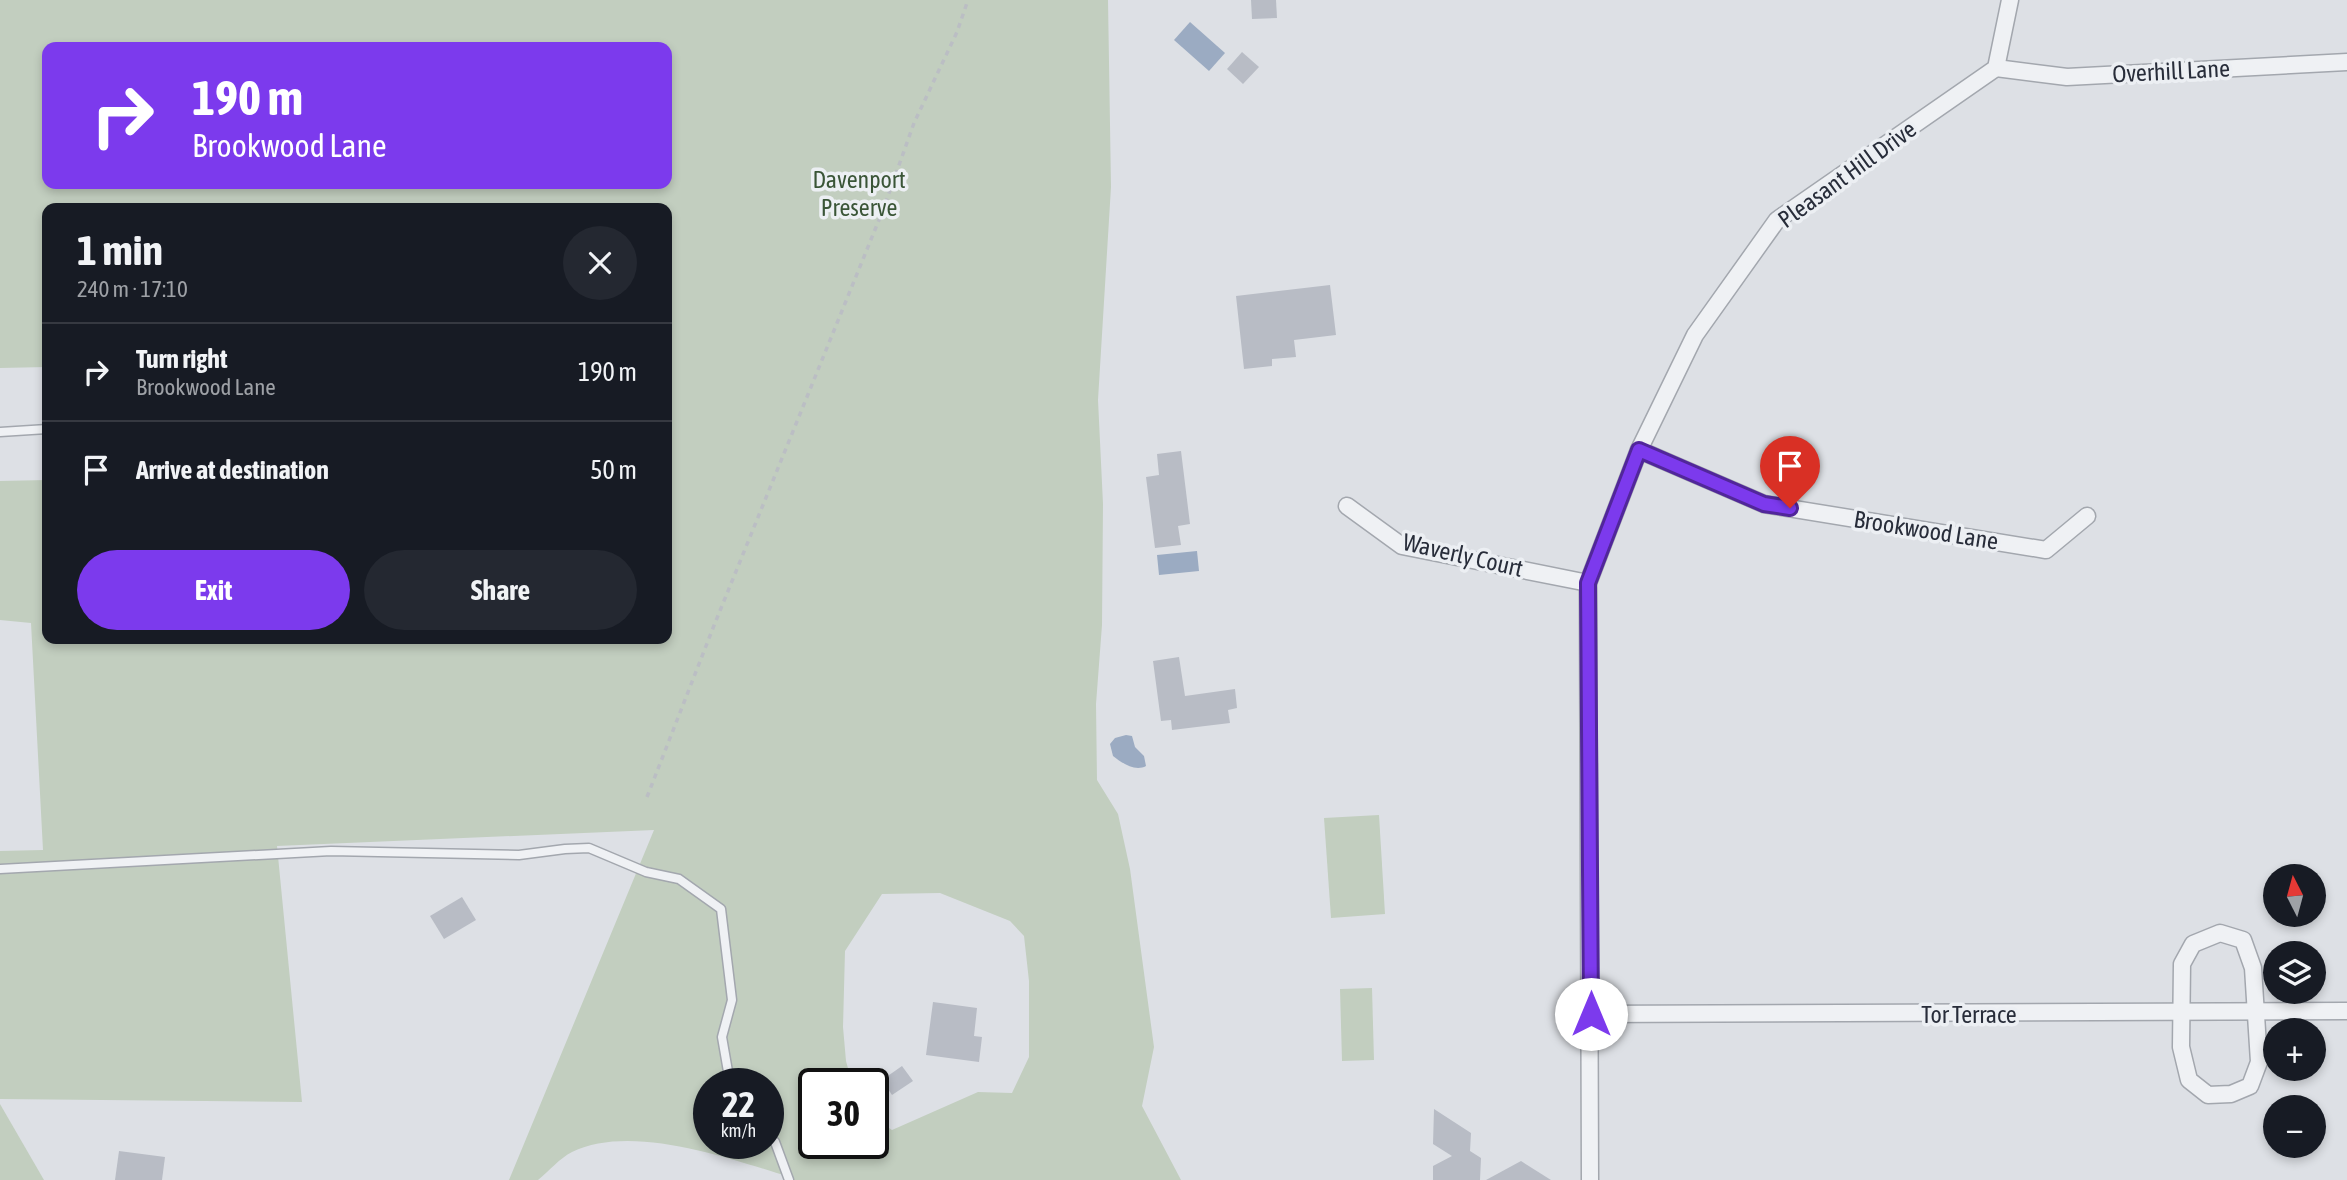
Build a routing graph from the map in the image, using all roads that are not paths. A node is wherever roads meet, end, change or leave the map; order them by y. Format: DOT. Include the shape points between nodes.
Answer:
graph roads {
  1 [pos="2010,0"];
  2 [pos="2347,62"];
  3 [pos="1996,68"];
  4 [pos="42,429"];
  5 [pos="0,432"];
  6 [pos="1639,450"];
  7 [pos="1348,506"];
  8 [pos="2087,516"];
  9 [pos="1588,583"];
  10 [pos="0,869"];
  11 [pos="2347,1011"];
  12 [pos="2180,1013"];
  13 [pos="2256,1013"];
  14 [pos="1591,1014"];
  15 [pos="727,1068"];
  16 [pos="781,1159"];
  17 [pos="789,1180"];
  18 [pos="1590,1180"];
  1 -- 3 [label="street"];
  2 -- 3 [label="street, Overhill Lane" via="2067,77"];
  3 -- 6 [label="street, Pleasant Hill Drive" via="1777,220 1695,335"];
  4 -- 5 [label="lane"];
  6 -- 8 [label="street, Brookwood Lane" via="1764,504 2046,550"];
  6 -- 9 [label="street, Pleasant Hill Drive"];
  7 -- 9 [label="street, Waverly Court" via="1402,546"];
  9 -- 14 [label="street, Pleasant Hill Drive"];
  10 -- 15 [label="lane" via="331,851 519,855 589,848 646,872 679,879 721,909 732,1000 722,1037"];
  11 -- 13 [label="street, Tor Terrace"];
  12 -- 13 [label="street, Tor Terrace"];
  12 -- 13 [label="street" via="2182,964 2193,944 2220,933 2244,940 2253,968"];
  12 -- 13 [label="street" via="2189,1080 2208,1095 2231,1094 2250,1086 2259,1062"];
  12 -- 14 [label="street, Tor Terrace"];
  14 -- 18 [label="street, Pleasant Hill Drive"];
  16 -- 17 [label="lane"];
}
